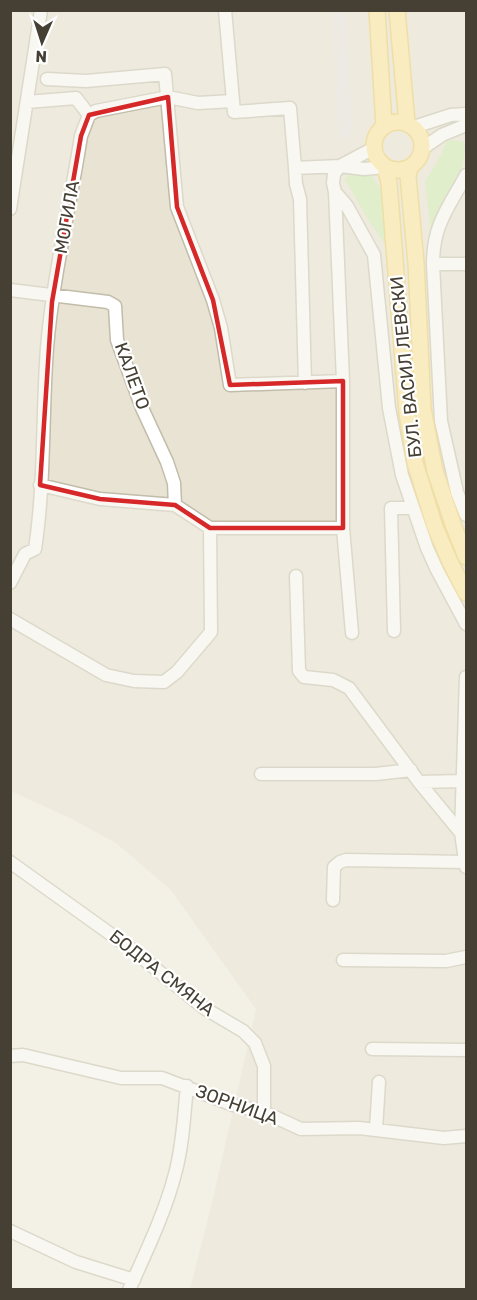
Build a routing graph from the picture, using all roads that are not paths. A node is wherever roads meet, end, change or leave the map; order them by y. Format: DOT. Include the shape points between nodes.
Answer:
graph roads {
  1 [pos="41,10"];
  2 [pos="225,10"];
  3 [pos="377,10"];
  4 [pos="397,10"];
  5 [pos="47,79"];
  6 [pos="168,97"];
  7 [pos="233,101"];
  8 [pos="27,102"];
  9 [pos="89,115"];
  10 [pos="466,124"];
  11 [pos="410,125"];
  12 [pos="384,126"];
  13 [pos="374,148"];
  14 [pos="423,148"];
  15 [pos="339,166"];
  16 [pos="385,167"];
  17 [pos="295,168"];
  18 [pos="410,168"];
  19 [pos="466,175"];
  20 [pos="334,192"];
  21 [pos="10,209"];
  22 [pos="433,264"];
  23 [pos="466,264"];
  24 [pos="10,291"];
  25 [pos="52,295"];
  26 [pos="343,381"];
  27 [pos="305,382"];
  28 [pos="40,485"];
  29 [pos="175,505"];
  30 [pos="412,508"];
  31 [pos="466,515"];
  32 [pos="210,528"];
  33 [pos="343,528"];
  34 [pos="466,558"];
  35 [pos="296,576"];
  36 [pos="10,583"];
  37 [pos="466,593"];
  38 [pos="10,619"];
  39 [pos="466,624"];
  40 [pos="394,631"];
  41 [pos="352,633"];
  42 [pos="466,677"];
  43 [pos="411,770"];
  44 [pos="261,774"];
  45 [pos="462,781"];
  46 [pos="419,782"];
  47 [pos="462,833"];
  48 [pos="10,862"];
  49 [pos="466,865"];
  50 [pos="333,900"];
  51 [pos="466,957"];
  52 [pos="343,960"];
  53 [pos="372,1049"];
  54 [pos="466,1050"];
  55 [pos="10,1056"];
  56 [pos="379,1082"];
  57 [pos="187,1086"];
  58 [pos="264,1112"];
  59 [pos="376,1129"];
  60 [pos="466,1136"];
  61 [pos="10,1231"];
  62 [pos="131,1285"];
  1 -- 8 [label="street"];
  2 -- 7 [label="street"];
  3 -- 12 [label="main road"];
  4 -- 11 [label="main road" via="402,93"];
  5 -- 6 [label="street" via="86,81 165,74"];
  6 -- 7 [label="street" via="198,103"];
  6 -- 9 [label="street"];
  6 -- 27 [label="street" via="179,214 213,300 230,385"];
  7 -- 17 [label="street" via="234,112 290,108"];
  8 -- 9 [label="street" via="76,99"];
  8 -- 21 [label="street"];
  9 -- 25 [label="street, МОГИЛА" via="81,136"];
  10 -- 11 [label="street" via="451,116"];
  10 -- 14 [label="street"];
  11 -- 12 [label="main road" via="399,122"];
  11 -- 14 [label="main road" via="421,137"];
  12 -- 13 [label="main road"];
  13 -- 15 [label="street"];
  13 -- 16 [label="main road"];
  14 -- 18 [label="main road"];
  15 -- 16 [label="street"];
  15 -- 17 [label="street"];
  15 -- 20 [label="street" via="334,174"];
  16 -- 18 [label="main road" via="399,171"];
  16 -- 37 [label="main road, БУЛ. ВАСИЛ ЛЕВСКИ" via="415,463 435,527"];
  17 -- 27 [label="street" via="300,199"];
  18 -- 34 [label="main road, БУЛ. ВАСИЛ ЛЕВСКИ" via="423,410 435,471"];
  19 -- 22 [label="street" via="436,230"];
  20 -- 26 [label="street"];
  20 -- 30 [label="street" via="374,255 389,408"];
  22 -- 23 [label="street"];
  22 -- 31 [label="street" via="441,421"];
  24 -- 25 [label="street, КАЛЕТО"];
  25 -- 28 [label="street, МОГИЛА"];
  25 -- 29 [label="street, КАЛЕТО" via="115,306 121,351 167,462 174,483"];
  26 -- 27 [label="street"];
  26 -- 33 [label="street"];
  28 -- 29 [label="street" via="100,499"];
  28 -- 36 [label="street, МОГИЛА" via="34,549 25,554"];
  29 -- 32 [label="street"];
  30 -- 39 [label="street" via="437,570"];
  30 -- 40 [label="street" via="390,508"];
  32 -- 33 [label="street"];
  32 -- 38 [label="street" via="211,632 164,682 106,675"];
  33 -- 41 [label="street"];
  35 -- 43 [label="street" via="298,671 304,677 346,685"];
  42 -- 45 [label="street"];
  43 -- 44 [label="street" via="376,774"];
  43 -- 46 [label="street"];
  45 -- 46 [label="street"];
  45 -- 47 [label="street"];
  46 -- 47 [label="street"];
  47 -- 49 [label="street"];
  48 -- 58 [label="street, БОДРА СМЯНА" via="121,941 204,1008 243,1031 255,1043 264,1066"];
  49 -- 50 [label="street" via="346,860 334,867"];
  51 -- 52 [label="street" via="446,961"];
  53 -- 54 [label="street"];
  55 -- 57 [label="street, ЗОРНИЦА" via="23,1054 122,1078 162,1078"];
  56 -- 59 [label="street"];
  57 -- 58 [label="street, ЗОРНИЦА" via="233,1105"];
  57 -- 62 [label="street" via="176,1173"];
  58 -- 59 [label="street, ЗОРНИЦА" via="301,1129"];
  59 -- 60 [label="street, ЗОРНИЦА" via="444,1138"];
  61 -- 62 [label="street"];
}
